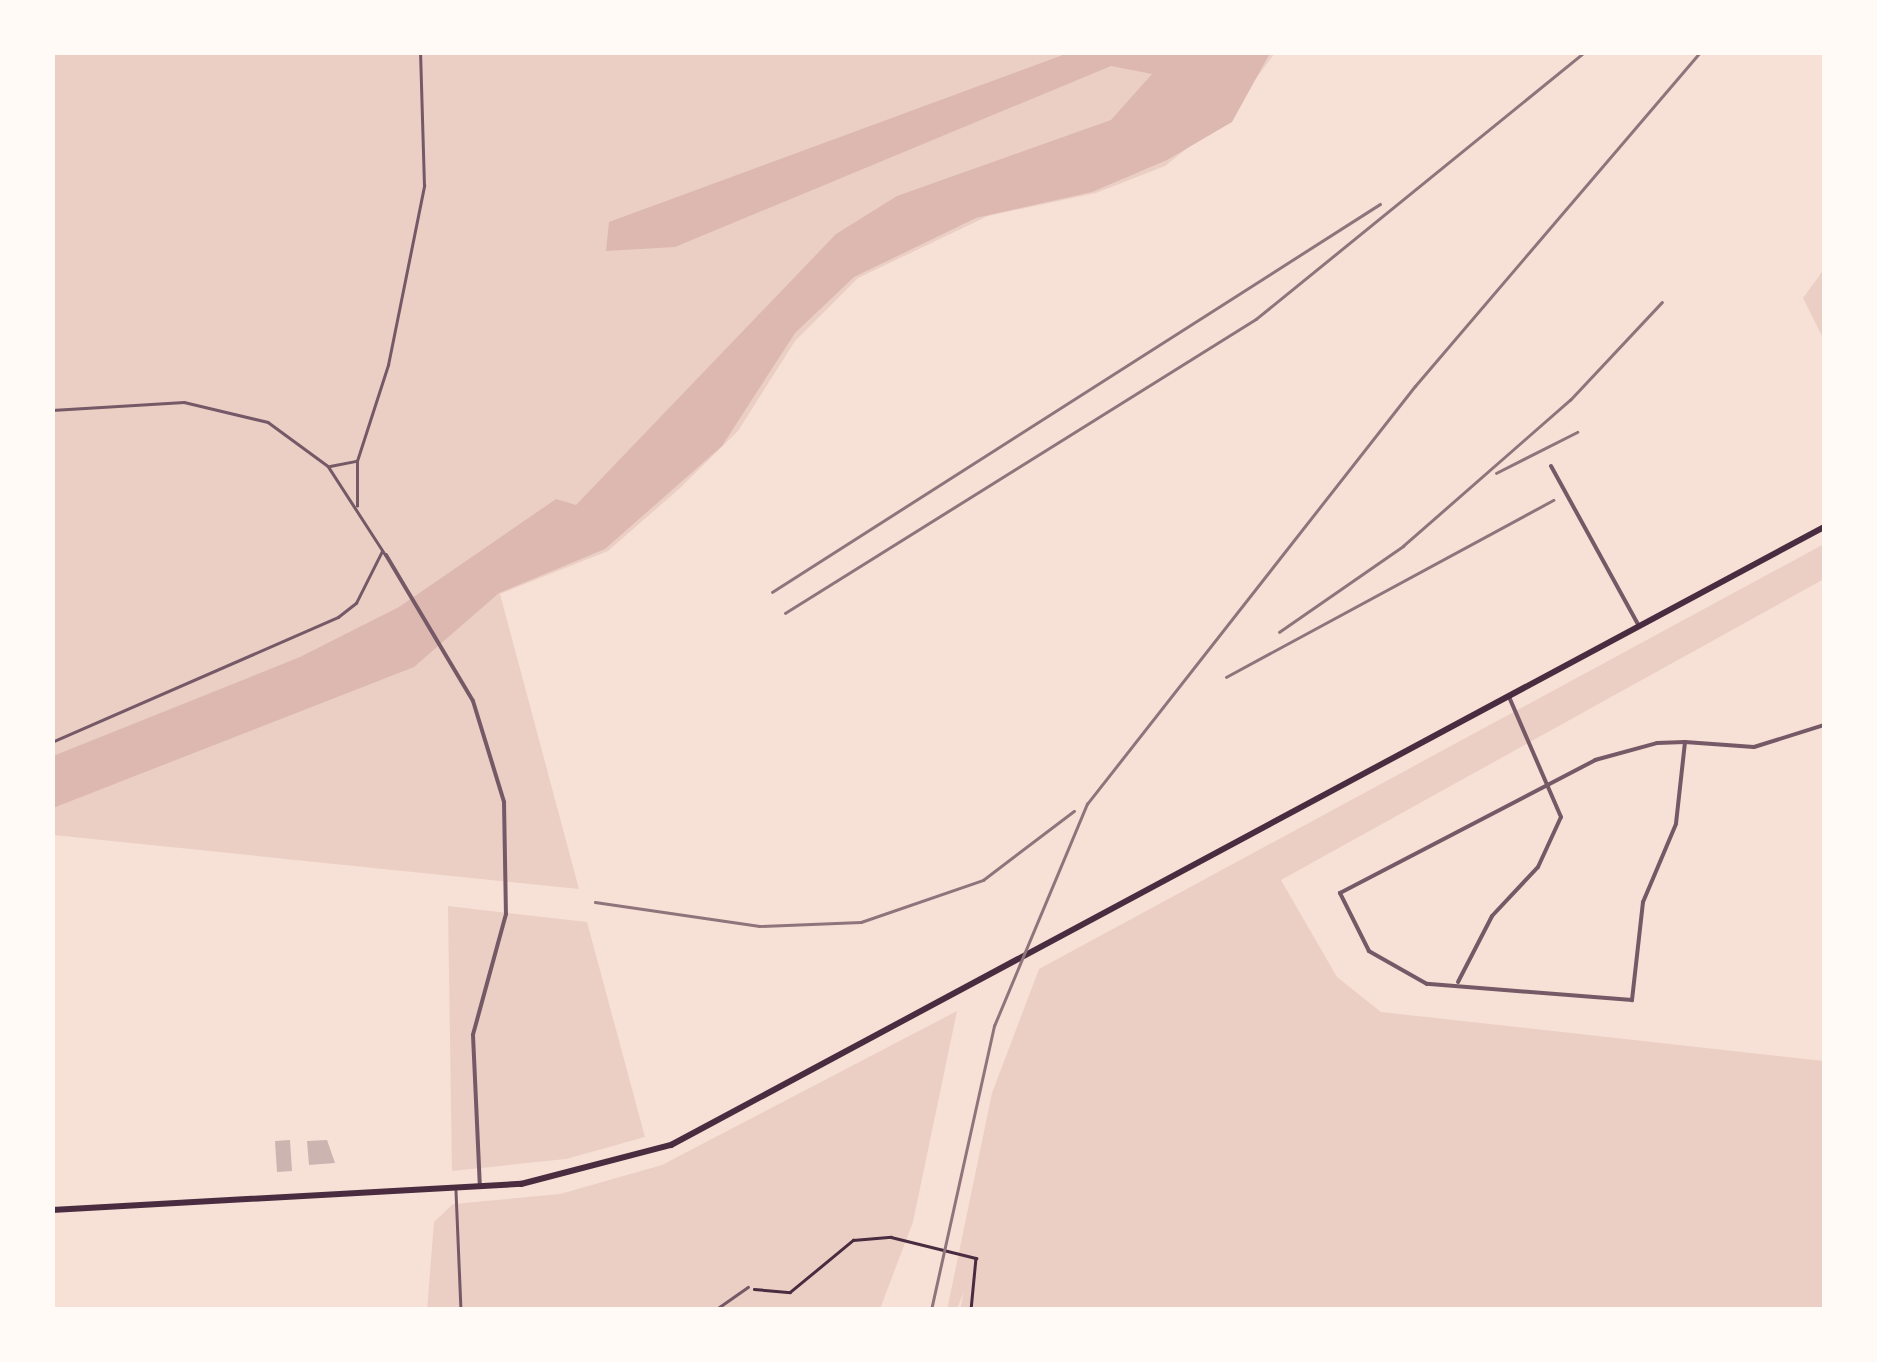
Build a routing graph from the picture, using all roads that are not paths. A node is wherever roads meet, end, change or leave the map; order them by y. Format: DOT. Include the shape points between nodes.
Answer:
graph roads {
  1 [pos="420,52"];
  2 [pos="52,410"];
  3 [pos="357,460"];
  4 [pos="328,466"];
  5 [pos="1551,466"];
  6 [pos="357,506"];
  7 [pos="1824,527"];
  8 [pos="382,549"];
  9 [pos="386,556"];
  10 [pos="1640,628"];
  11 [pos="1510,699"];
  12 [pos="1824,726"];
  13 [pos="52,742"];
  14 [pos="1686,742"];
  15 [pos="1548,788"];
  16 [pos="1458,983"];
  17 [pos="480,1187"];
  18 [pos="456,1188"];
  19 [pos="52,1210"];
  20 [pos="748,1287"];
  21 [pos="461,1310"];
  22 [pos="715,1310"];
  1 -- 3 [label="lane" via="424,186 388,366"];
  2 -- 4 [label="lane" via="218,406 268,422"];
  3 -- 4 [label="lane"];
  3 -- 6 [label="lane"];
  4 -- 6 [label="lane"];
  5 -- 10 [label="street"];
  6 -- 8 [label="lane"];
  7 -- 10 [label="main road"];
  8 -- 9 [label="lane"];
  8 -- 13 [label="lane" via="356,603 338,618"];
  9 -- 17 [label="street" via="459,676 497,766 508,858 506,914 473,1035"];
  10 -- 11 [label="main road"];
  11 -- 15 [label="street"];
  11 -- 17 [label="main road" via="671,1145 586,1172"];
  12 -- 14 [label="street" via="1754,747"];
  14 -- 15 [label="street" via="1619,749"];
  14 -- 16 [label="street" via="1676,824 1643,902 1632,1000"];
  15 -- 16 [label="street" via="1559,824 1538,867 1492,916"];
  15 -- 16 [label="street" via="1340,893 1375,958 1427,984"];
  17 -- 18 [label="main road"];
  18 -- 19 [label="main road"];
  18 -- 21 [label="lane"];
  20 -- 22 [label="lane"];
}
